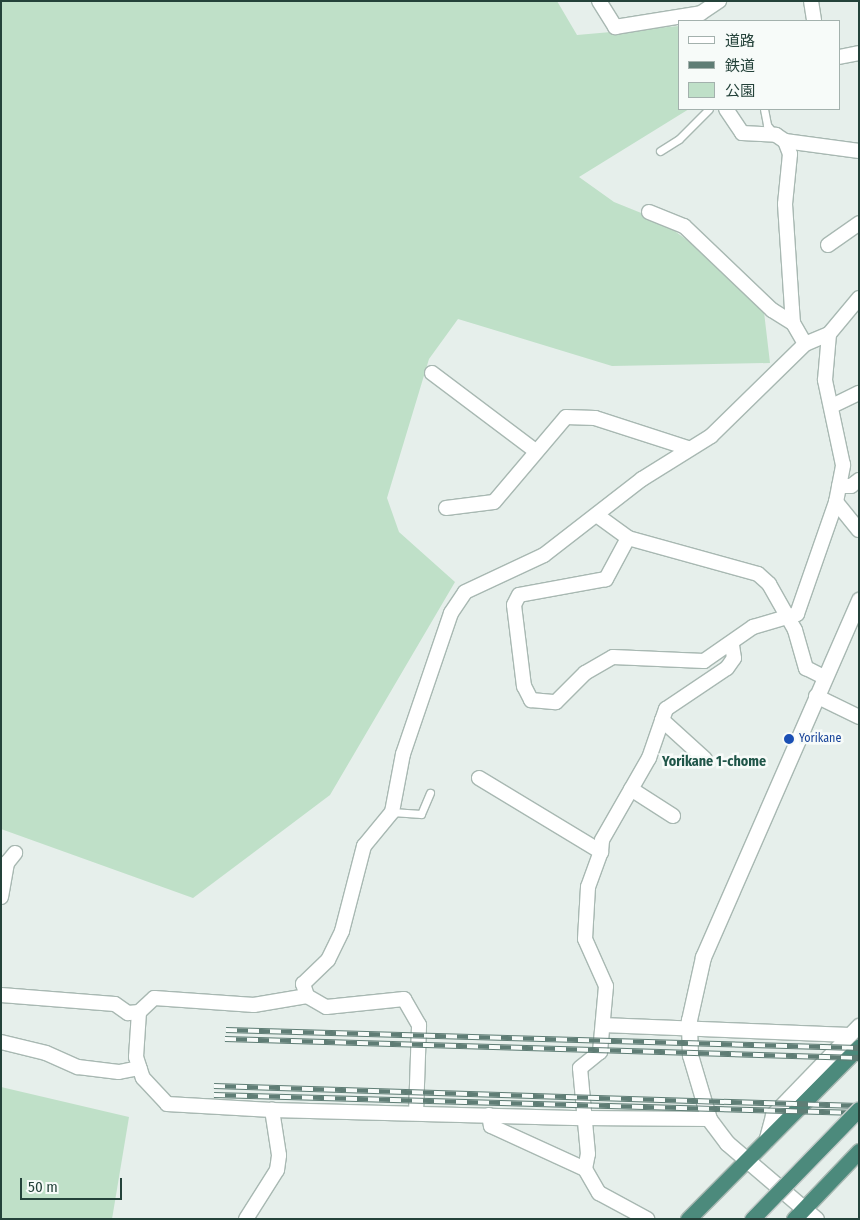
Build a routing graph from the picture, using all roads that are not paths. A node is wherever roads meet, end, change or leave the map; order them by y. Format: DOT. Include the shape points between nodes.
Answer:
graph roads {
  1 [pos="599,1"];
  2 [pos="719,1"];
  3 [pos="811,1"];
  4 [pos="814,20"];
  5 [pos="859,53"];
  6 [pos="840,57"];
  7 [pos="708,110"];
  8 [pos="727,110"];
  9 [pos="764,110"];
  10 [pos="780,138"];
  11 [pos="660,151"];
  12 [pos="859,151"];
  13 [pos="649,212"];
  14 [pos="859,223"];
  15 [pos="828,245"];
  16 [pos="859,298"];
  17 [pos="793,323"];
  18 [pos="829,334"];
  19 [pos="805,344"];
  20 [pos="432,372"];
  21 [pos="859,393"];
  22 [pos="832,406"];
  23 [pos="688,448"];
  24 [pos="534,450"];
  25 [pos="859,480"];
  26 [pos="839,486"];
  27 [pos="836,502"];
  28 [pos="446,508"];
  29 [pos="598,516"];
  30 [pos="859,530"];
  31 [pos="628,538"];
  32 [pos="859,600"];
  33 [pos="789,619"];
  34 [pos="732,645"];
  35 [pos="824,677"];
  36 [pos="816,696"];
  37 [pos="859,717"];
  38 [pos="662,720"];
  39 [pos="704,759"];
  40 [pos="479,778"];
  41 [pos="631,789"];
  42 [pos="430,793"];
  43 [pos="392,812"];
  44 [pos="673,816"];
  45 [pos="601,852"];
  46 [pos="15,854"];
  47 [pos="1,897"];
  48 [pos="1,995"];
  49 [pos="308,996"];
  50 [pos="139,1012"];
  51 [pos="603,1026"];
  52 [pos="690,1029"];
  53 [pos="856,1036"];
  54 [pos="1,1042"];
  55 [pos="140,1068"];
  56 [pos="859,1109"];
  57 [pos="272,1110"];
  58 [pos="416,1113"];
  59 [pos="489,1116"];
  60 [pos="582,1118"];
  61 [pos="709,1119"];
  62 [pos="859,1151"];
  63 [pos="747,1160"];
  64 [pos="585,1169"];
  65 [pos="798,1214"];
  66 [pos="246,1219"];
  67 [pos="647,1219"];
  68 [pos="688,1219"];
  69 [pos="752,1219"];
  70 [pos="816,1219"];
  1 -- 2 [label="street" via="615,27 701,13"];
  3 -- 4 [label="street"];
  5 -- 6 [label="street"];
  7 -- 11 [label="lane" via="679,139"];
  8 -- 10 [label="street" via="742,134"];
  9 -- 10 [label="lane" via="767,125"];
  10 -- 12 [label="street"];
  10 -- 17 [label="street" via="790,154 785,204"];
  13 -- 17 [label="street" via="684,226 772,310"];
  14 -- 15 [label="street"];
  16 -- 18 [label="street"];
  17 -- 19 [label="street"];
  18 -- 19 [label="street"];
  18 -- 22 [label="street" via="825,380"];
  19 -- 23 [label="street" via="730,421"];
  20 -- 24 [label="street"];
  21 -- 22 [label="street"];
  22 -- 26 [label="street" via="843,465"];
  23 -- 24 [label="street" via="574,416 556,424"];
  23 -- 29 [label="street"];
  24 -- 28 [label="street" via="494,502"];
  25 -- 26 [label="street" via="851,486"];
  26 -- 27 [label="street"];
  27 -- 30 [label="street"];
  27 -- 33 [label="street" via="797,614"];
  29 -- 31 [label="street"];
  29 -- 43 [label="street" via="544,555 464,592 451,612 403,754"];
  31 -- 33 [label="street" via="700,561 747,569 769,584"];
  31 -- 34 [label="street" via="606,579 519,595 514,605 524,686 531,700 556,702 585,672 613,657 704,661"];
  32 -- 35 [label="street"];
  33 -- 34 [label="street" via="770,618"];
  33 -- 35 [label="street" via="806,668"];
  34 -- 38 [label="street" via="734,658 727,668 666,709"];
  35 -- 36 [label="street"];
  36 -- 37 [label="street"];
  36 -- 52 [label="street" via="703,957"];
  38 -- 39 [label="street"];
  38 -- 41 [label="street"];
  40 -- 45 [label="street"];
  41 -- 44 [label="street"];
  41 -- 45 [label="street" via="602,840"];
  42 -- 43 [label="lane" via="421,814"];
  43 -- 49 [label="street" via="364,846 342,931 328,960 303,984"];
  45 -- 51 [label="street" via="588,887 585,939 606,986"];
  46 -- 47 [label="street" via="7,863"];
  48 -- 50 [label="street" via="115,1004 128,1013"];
  49 -- 50 [label="street" via="254,1005 154,998"];
  49 -- 58 [label="street" via="326,1007 404,999 419,1025"];
  50 -- 55 [label="street"];
  51 -- 52 [label="street"];
  51 -- 60 [label="street" via="600,1052 580,1068"];
  52 -- 53 [label="street"];
  52 -- 61 [label="street" via="690,1055"];
  53 -- 63 [label="highway" via="764,1146"];
  54 -- 55 [label="street" via="46,1053 78,1068 119,1072"];
  55 -- 57 [label="street" via="167,1104"];
  56 -- 69 [label="highway, bridge"];
  57 -- 58 [label="street"];
  57 -- 66 [label="street" via="279,1156 277,1170"];
  58 -- 59 [label="street"];
  59 -- 60 [label="street"];
  59 -- 64 [label="street" via="492,1126"];
  60 -- 61 [label="street"];
  60 -- 64 [label="street" via="588,1154"];
  61 -- 63 [label="street"];
  62 -- 65 [label="highway"];
  63 -- 65 [label="street"];
  63 -- 68 [label="highway"];
  64 -- 67 [label="street" via="599,1193"];
  65 -- 70 [label="street"];
}
